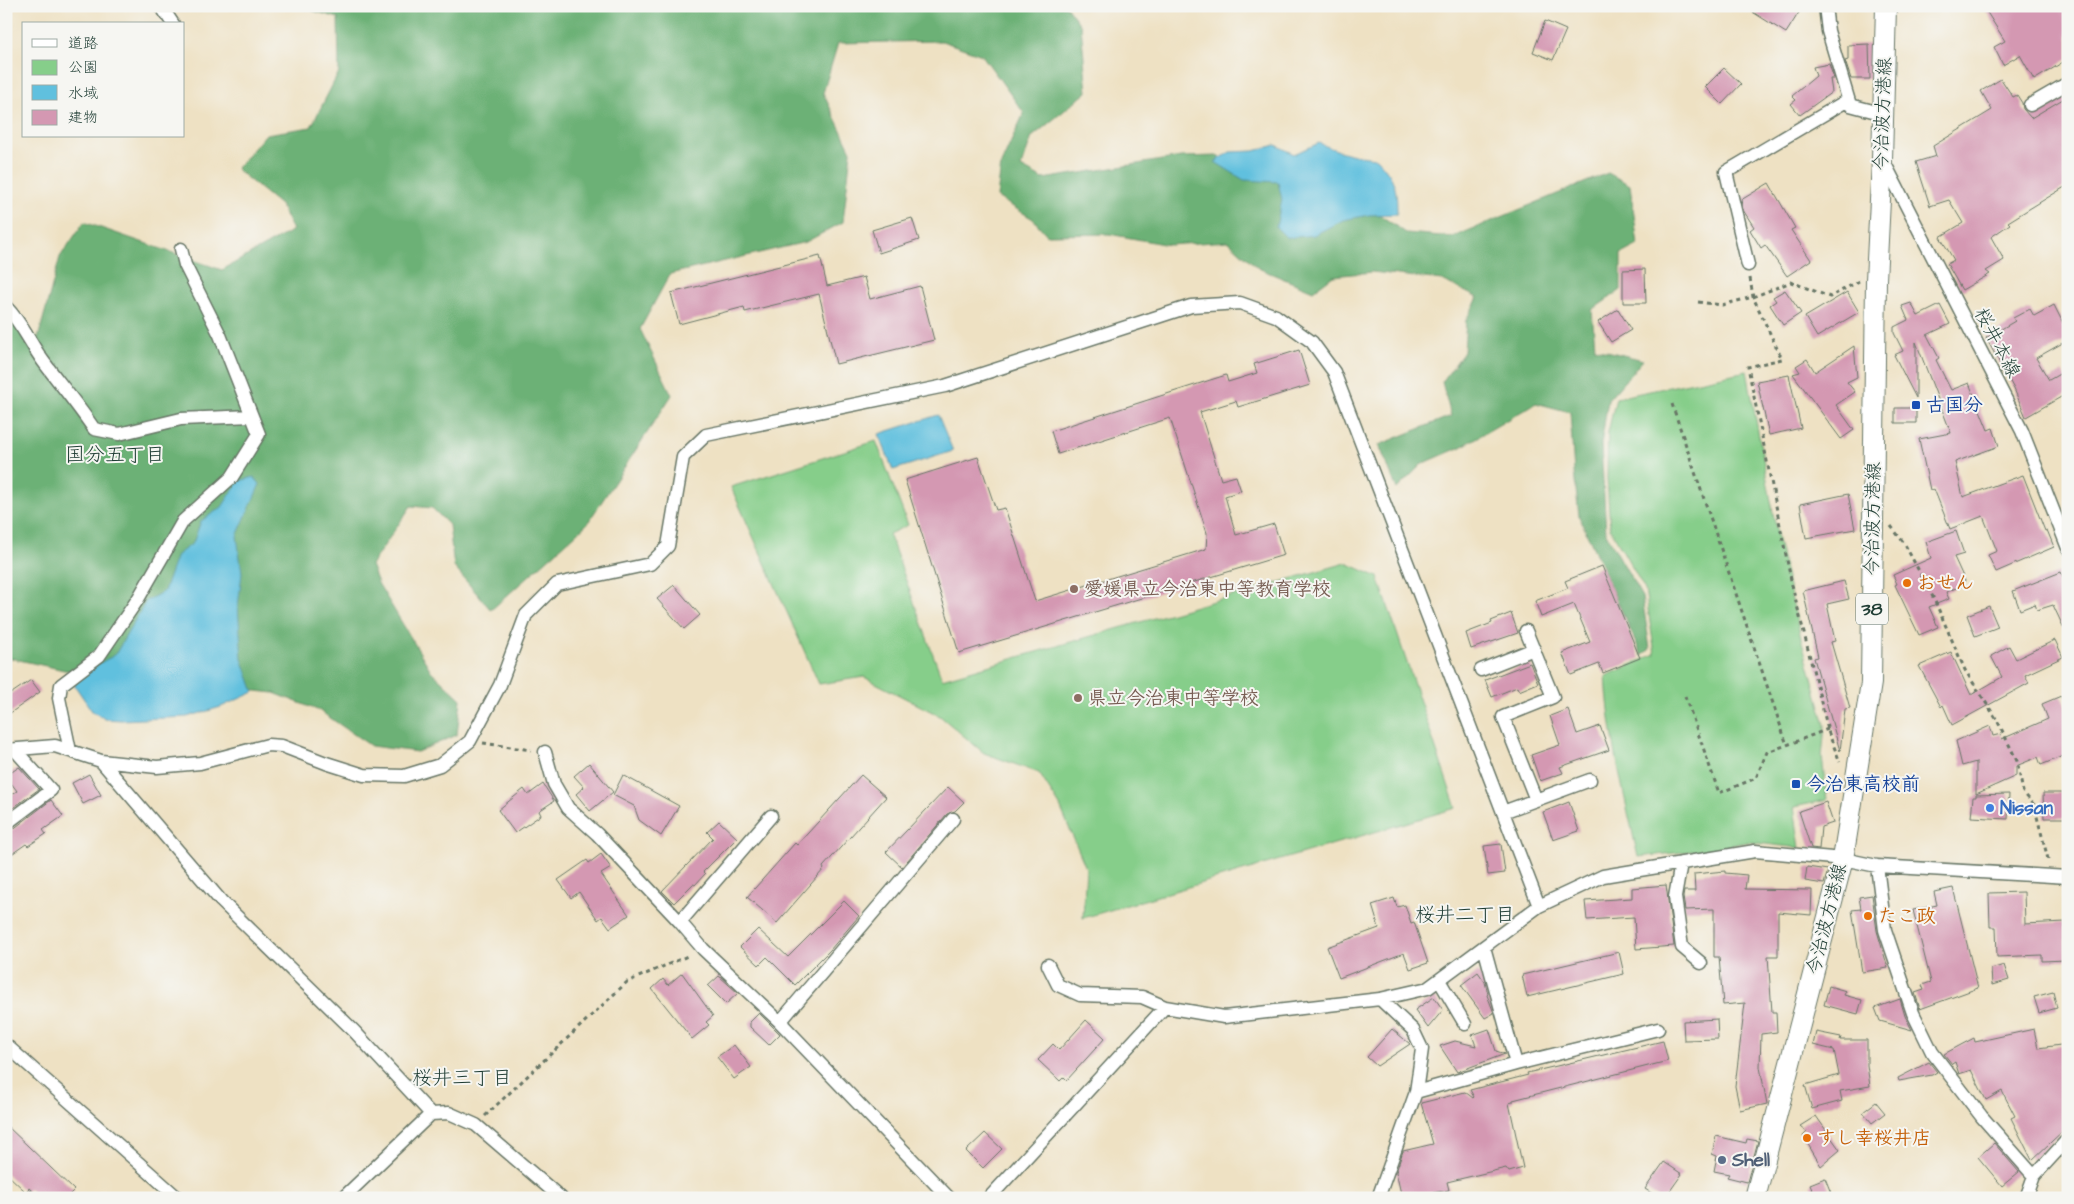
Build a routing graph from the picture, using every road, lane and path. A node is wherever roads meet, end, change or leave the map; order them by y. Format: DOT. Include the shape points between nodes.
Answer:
graph roads {
  1 [pos="161,6"];
  2 [pos="1825,6"];
  3 [pos="1886,6"];
  4 [pos="172,22"];
  5 [pos="2068,83"];
  6 [pos="1848,100"];
  7 [pos="2030,105"];
  8 [pos="1884,114"];
  9 [pos="1882,160"];
  10 [pos="181,250"];
  11 [pos="1748,265"];
  12 [pos="1876,272"];
  13 [pos="1753,297"];
  14 [pos="1698,302"];
  15 [pos="6,307"];
  16 [pos="1672,404"];
  17 [pos="252,416"];
  18 [pos="1873,501"];
  19 [pos="2068,548"];
  20 [pos="1526,631"];
  21 [pos="1534,649"];
  22 [pos="1481,670"];
  23 [pos="1685,696"];
  24 [pos="1828,729"];
  25 [pos="470,741"];
  26 [pos="1787,745"];
  27 [pos="10,750"];
  28 [pos="70,751"];
  29 [pos="545,752"];
  30 [pos="101,761"];
  31 [pos="1843,770"];
  32 [pos="1590,780"];
  33 [pos="1536,800"];
  34 [pos="1503,812"];
  35 [pos="771,816"];
  36 [pos="954,819"];
  37 [pos="7,823"];
  38 [pos="1843,860"];
  39 [pos="1681,863"];
  40 [pos="1877,866"];
  41 [pos="2053,876"];
  42 [pos="2068,877"];
  43 [pos="1539,906"];
  44 [pos="680,922"];
  45 [pos="1484,947"];
  46 [pos="703,949"];
  47 [pos="1701,963"];
  48 [pos="1048,965"];
  49 [pos="1439,980"];
  50 [pos="1380,999"];
  51 [pos="1165,1007"];
  52 [pos="780,1022"];
  53 [pos="1465,1024"];
  54 [pos="1658,1029"];
  55 [pos="6,1045"];
  56 [pos="1516,1064"];
  57 [pos="1416,1092"];
  58 [pos="431,1114"];
  59 [pos="476,1125"];
  60 [pos="2068,1139"];
  61 [pos="2034,1176"];
  62 [pos="178,1198"];
  63 [pos="343,1198"];
  64 [pos="561,1198"];
  65 [pos="949,1198"];
  66 [pos="988,1198"];
  67 [pos="1378,1198"];
  68 [pos="1755,1198"];
  69 [pos="2026,1198"];
  1 -- 4 [label="street"];
  2 -- 6 [label="street" via="1828,31"];
  3 -- 8 [label="main road, 今治波方港線 / 38"];
  5 -- 7 [label="street"];
  6 -- 8 [label="street" via="1850,105"];
  6 -- 11 [label="street" via="1726,172"];
  8 -- 9 [label="main road, 今治波方港線 / 38"];
  9 -- 12 [label="main road, 今治波方港線 / 38"];
  9 -- 19 [label="street, 桜井本線" via="2022,431"];
  10 -- 17 [label="street"];
  11 -- 13 [label="path"];
  12 -- 13 [label="path" via="1830,297 1792,282"];
  12 -- 18 [label="main road, 今治波方港線 / 38"];
  13 -- 14 [label="path" via="1722,304"];
  13 -- 24 [label="path" via="1782,359 1748,367 1786,558"];
  15 -- 17 [label="street" via="94,429 119,434 181,418"];
  16 -- 26 [label="path"];
  17 -- 28 [label="street" via="259,434 232,477 183,521 138,599 98,656 61,685 59,698"];
  18 -- 38 [label="main road, 今治波方港線 / 38" via="1871,684"];
  18 -- 41 [label="path" via="1904,543 1934,599 1965,670 1997,720 2017,761 2023,792 2034,805"];
  20 -- 21 [label="street"];
  21 -- 22 [label="street"];
  21 -- 33 [label="street" via="1554,697 1504,717"];
  23 -- 26 [label="path" via="1720,793 1756,778 1767,752"];
  24 -- 26 [label="path"];
  24 -- 31 [label="path"];
  25 -- 29 [label="path"];
  25 -- 30 [label="street" via="440,765 404,776 364,775 282,746 268,745 200,763 157,767"];
  25 -- 34 [label="street" via="500,685 526,615 557,584 650,564 668,546 683,457 706,435 945,386 1191,306 1240,303 1276,316 1312,342 1334,372"];
  27 -- 28 [label="street" via="56,746"];
  27 -- 37 [label="street" via="51,790"];
  28 -- 30 [label="street"];
  29 -- 44 [label="street" via="554,784 568,808"];
  30 -- 58 [label="street" via="221,902 354,1031"];
  32 -- 33 [label="street"];
  33 -- 34 [label="street"];
  34 -- 43 [label="street"];
  35 -- 44 [label="street"];
  36 -- 52 [label="street"];
  38 -- 39 [label="street" via="1755,851"];
  38 -- 40 [label="street"];
  38 -- 68 [label="main road, 今治波方港線 / 38"];
  39 -- 43 [label="street" via="1603,876"];
  39 -- 47 [label="street" via="1676,897 1682,947"];
  40 -- 41 [label="street"];
  40 -- 61 [label="street" via="1886,930 1913,1013 1932,1052 1982,1117"];
  41 -- 42 [label="street"];
  43 -- 45 [label="street"];
  44 -- 46 [label="street"];
  45 -- 49 [label="street"];
  45 -- 56 [label="street"];
  46 -- 52 [label="street"];
  46 -- 59 [label="path" via="627,982"];
  48 -- 51 [label="street" via="1058,985 1080,996 1142,997"];
  49 -- 50 [label="street" via="1428,988"];
  49 -- 53 [label="street"];
  50 -- 51 [label="street" via="1224,1017"];
  50 -- 57 [label="street" via="1413,1030 1422,1049"];
  51 -- 66 [label="street"];
  52 -- 65 [label="street"];
  54 -- 56 [label="street"];
  55 -- 62 [label="street"];
  56 -- 57 [label="street"];
  57 -- 67 [label="street"];
  58 -- 59 [label="street" via="448,1113"];
  58 -- 63 [label="street"];
  59 -- 64 [label="street"];
  60 -- 61 [label="street"];
  61 -- 69 [label="street"];
}
